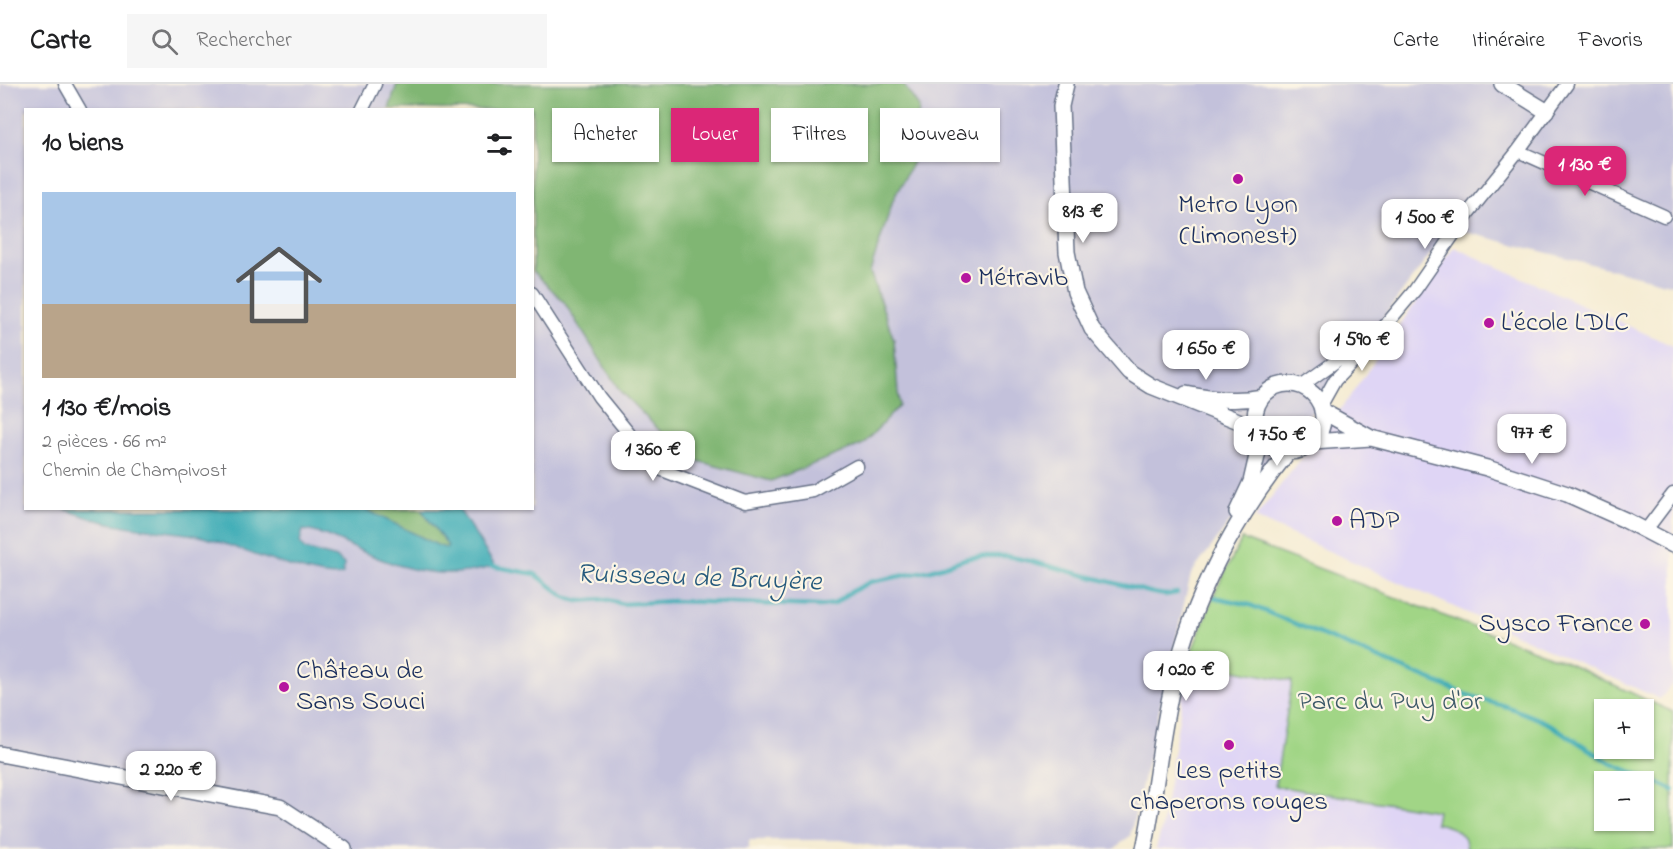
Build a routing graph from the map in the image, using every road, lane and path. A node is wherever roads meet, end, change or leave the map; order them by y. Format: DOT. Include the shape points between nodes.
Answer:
graph roads {
  1 [pos="65,84"];
  2 [pos="375,84"];
  3 [pos="1066,84"];
  4 [pos="1502,84"];
  5 [pos="1567,84"];
  6 [pos="79,108"];
  7 [pos="363,108"];
  8 [pos="1546,111"];
  9 [pos="1518,151"];
  10 [pos="1664,216"];
  11 [pos="534,296"];
  12 [pos="1384,327"];
  13 [pos="1151,386"];
  14 [pos="1301,386"];
  15 [pos="1262,397"];
  16 [pos="1321,408"];
  17 [pos="1259,434"];
  18 [pos="1371,438"];
  19 [pos="1314,442"];
  20 [pos="1288,453"];
  21 [pos="857,466"];
  22 [pos="1673,494"];
  23 [pos="1646,530"];
  24 [pos="1673,545"];
  25 [pos="1223,548"];
  26 [pos="0,754"];
  27 [pos="344,849"];
  28 [pos="1144,849"];
  1 -- 6 [label="street"];
  2 -- 7 [label="street"];
  3 -- 13 [label="street" via="1061,106 1067,252 1075,292 1092,329 1129,372"];
  4 -- 8 [label="street"];
  5 -- 8 [label="street"];
  8 -- 9 [label="street"];
  9 -- 10 [label="street"];
  9 -- 12 [label="street"];
  11 -- 21 [label="street" via="599,397 657,468 745,502 813,491"];
  12 -- 14 [label="street"];
  12 -- 16 [label="street" via="1336,378"];
  13 -- 15 [label="street" via="1209,399"];
  13 -- 17 [label="street"];
  14 -- 15 [label="street" via="1280,385"];
  14 -- 16 [label="street" via="1309,390"];
  15 -- 17 [label="street" via="1254,417"];
  16 -- 18 [label="street"];
  16 -- 19 [label="street" via="1323,422"];
  17 -- 20 [label="street" via="1269,446"];
  17 -- 25 [label="street" via="1251,482"];
  18 -- 19 [label="street"];
  18 -- 23 [label="street" via="1487,468 1566,494"];
  19 -- 20 [label="street"];
  20 -- 25 [label="street"];
  22 -- 23 [label="street"];
  23 -- 24 [label="street"];
  25 -- 28 [label="street" via="1193,617 1175,674"];
  26 -- 27 [label="street" via="280,807"];
}
